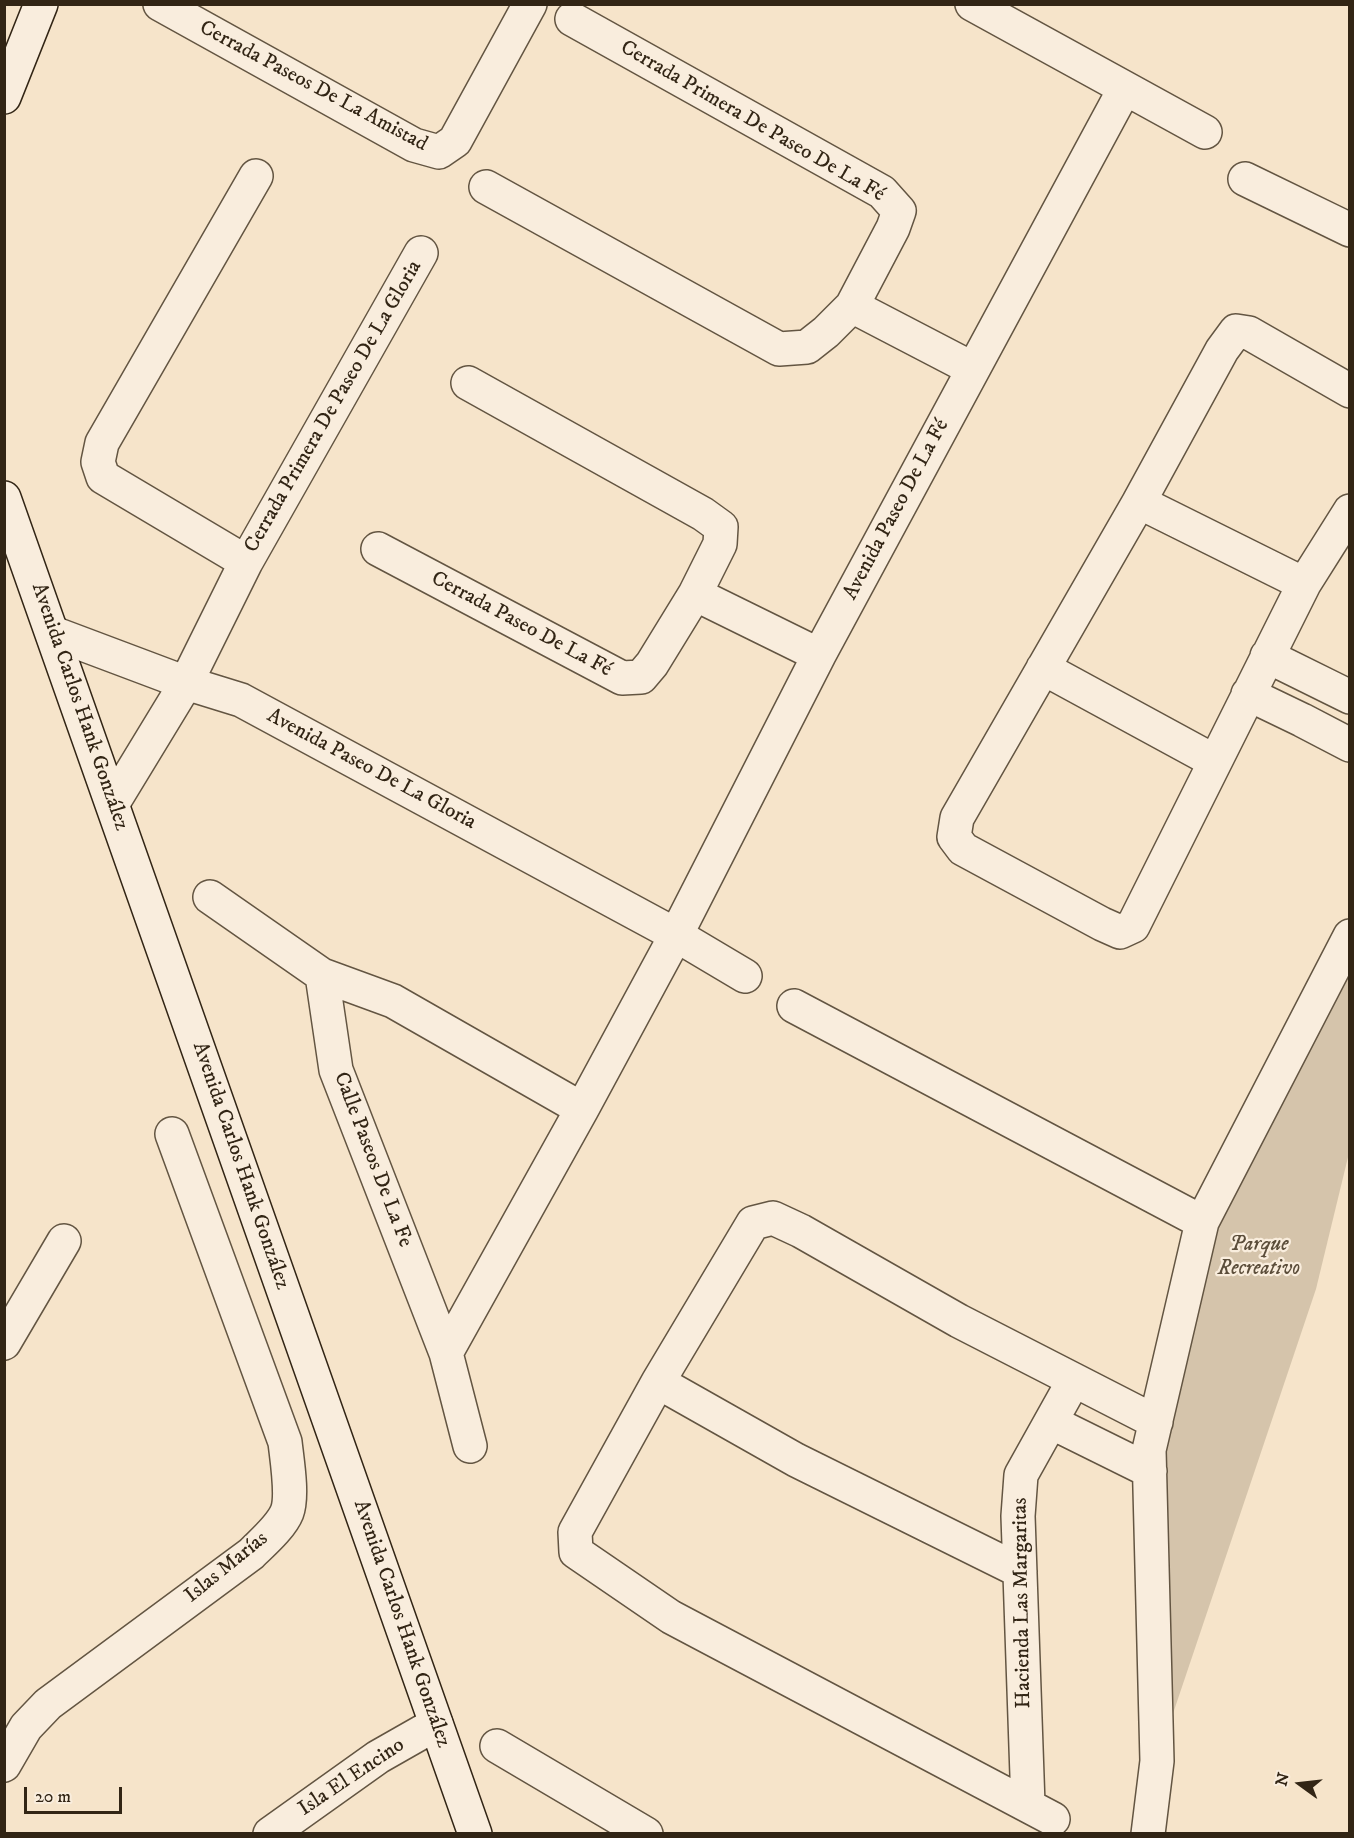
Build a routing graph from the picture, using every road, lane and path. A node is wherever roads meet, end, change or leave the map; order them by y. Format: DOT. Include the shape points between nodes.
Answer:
graph roads {
  1 [pos="41,4"];
  2 [pos="160,4"];
  3 [pos="530,4"];
  4 [pos="972,4"];
  5 [pos="572,19"];
  6 [pos="1125,88"];
  7 [pos="4,97"];
  8 [pos="1205,132"];
  9 [pos="256,176"];
  10 [pos="1245,179"];
  11 [pos="486,187"];
  12 [pos="1350,230"];
  13 [pos="421,253"];
  14 [pos="852,306"];
  15 [pos="973,369"];
  16 [pos="468,383"];
  17 [pos="1350,391"];
  18 [pos="4,498"];
  19 [pos="1139,502"];
  20 [pos="1350,511"];
  21 [pos="378,549"];
  22 [pos="246,562"];
  23 [pos="1304,584"];
  24 [pos="695,594"];
  25 [pos="53,633"];
  26 [pos="819,655"];
  27 [pos="1267,656"];
  28 [pos="1043,668"];
  29 [pos="186,683"];
  30 [pos="1248,694"];
  31 [pos="1350,697"];
  32 [pos="1350,745"];
  33 [pos="1214,761"];
  34 [pos="113,803"];
  35 [pos="210,897"];
  36 [pos="676,935"];
  37 [pos="1350,936"];
  38 [pos="322,975"];
  39 [pos="745,976"];
  40 [pos="794,1006"];
  41 [pos="582,1109"];
  42 [pos="172,1134"];
  43 [pos="1202,1222"];
  44 [pos="64,1241"];
  45 [pos="4,1343"];
  46 [pos="446,1353"];
  47 [pos="1074,1380"];
  48 [pos="658,1383"];
  49 [pos="1051,1422"];
  50 [pos="1156,1422"];
  51 [pos="470,1446"];
  52 [pos="1150,1471"];
  53 [pos="1020,1571"];
  54 [pos="436,1724"];
  55 [pos="497,1746"];
  56 [pos="4,1765"];
  57 [pos="615,1824"];
  58 [pos="270,1833"];
  59 [pos="475,1833"];
  60 [pos="646,1833"];
  61 [pos="1148,1833"];
  1 -- 7 [label="street"];
  2 -- 3 [label="street, Cerrada Paseos De La Amistad" via="414,145 439,152 455,141"];
  4 -- 6 [label="street"];
  5 -- 14 [label="street, Cerrada Primera De Paseo De La Fé" via="882,192 899,211"];
  6 -- 8 [label="street"];
  6 -- 15 [label="street, Avenida Paseo De La Fé"];
  9 -- 22 [label="street, Cerrada Primera De Paseo De La Gloria" via="102,443 98,462 103,477"];
  10 -- 12 [label="street"];
  11 -- 14 [label="street, Cerrada Primera De Paseo De La Fé" via="779,349 807,347"];
  13 -- 22 [label="street, Cerrada Primera De Paseo De La Gloria"];
  14 -- 15 [label="street"];
  15 -- 26 [label="street, Avenida Paseo De La Fé"];
  16 -- 24 [label="street, Cerrada Paseo De La Fé" via="721,527 720,544"];
  17 -- 19 [label="street" via="1249,333 1236,331"];
  18 -- 25 [label="street, Avenida Carlos Hank González"];
  19 -- 23 [label="street"];
  19 -- 28 [label="street"];
  20 -- 23 [label="street"];
  21 -- 24 [label="street, Cerrada Paseo De La Fé" via="622,678 640,677 652,664"];
  22 -- 29 [label="street, Cerrada Primera De Paseo De La Gloria"];
  23 -- 27 [label="street"];
  24 -- 26 [label="street"];
  25 -- 29 [label="street, Avenida Paseo De La Gloria"];
  25 -- 34 [label="street, Avenida Carlos Hank González"];
  26 -- 36 [label="street, Avenida Paseo De La Fé"];
  27 -- 30 [label="street"];
  27 -- 31 [label="street"];
  28 -- 33 [label="street"];
  28 -- 33 [label="street" via="957,818 954,837 963,849 1120,932 1133,926"];
  29 -- 34 [label="street, Cerrada Primera De Paseo De La Gloria"];
  29 -- 36 [label="street, Avenida Paseo De La Gloria" via="241,700"];
  30 -- 32 [label="street"];
  30 -- 33 [label="street"];
  34 -- 54 [label="street, Avenida Carlos Hank González"];
  35 -- 38 [label="street"];
  36 -- 39 [label="street, Avenida Paseo De La Gloria"];
  36 -- 41 [label="street"];
  37 -- 43 [label="street"];
  38 -- 41 [label="street" via="393,1001"];
  38 -- 46 [label="street, Calle Paseos De La Fe" via="336,1070"];
  40 -- 43 [label="street"];
  41 -- 46 [label="street"];
  42 -- 56 [label="street, Islas Marías" via="285,1442 290,1483 287,1511 251,1554 48,1704 26,1727"];
  43 -- 50 [label="street"];
  44 -- 45 [label="street"];
  46 -- 51 [label="street, Calle Paseos De La Fe"];
  47 -- 48 [label="street" via="773,1218 753,1223"];
  47 -- 49 [label="street, Hacienda Las Margaritas"];
  47 -- 50 [label="street"];
  48 -- 53 [label="street" via="796,1460"];
  48 -- 53 [label="street, Hacienda Las Margaritas" via="575,1532 576,1552 671,1617 1041,1812"];
  49 -- 52 [label="street"];
  49 -- 53 [label="street, Hacienda Las Margaritas" via="1021,1475"];
  50 -- 52 [label="street" via="1149,1449"];
  52 -- 61 [label="street" via="1157,1761"];
  54 -- 58 [label="street, Isla El Encino" via="378,1757"];
  54 -- 59 [label="street, Avenida Carlos Hank González"];
  55 -- 57 [label="street"];
  57 -- 60 [label="street"];
}
